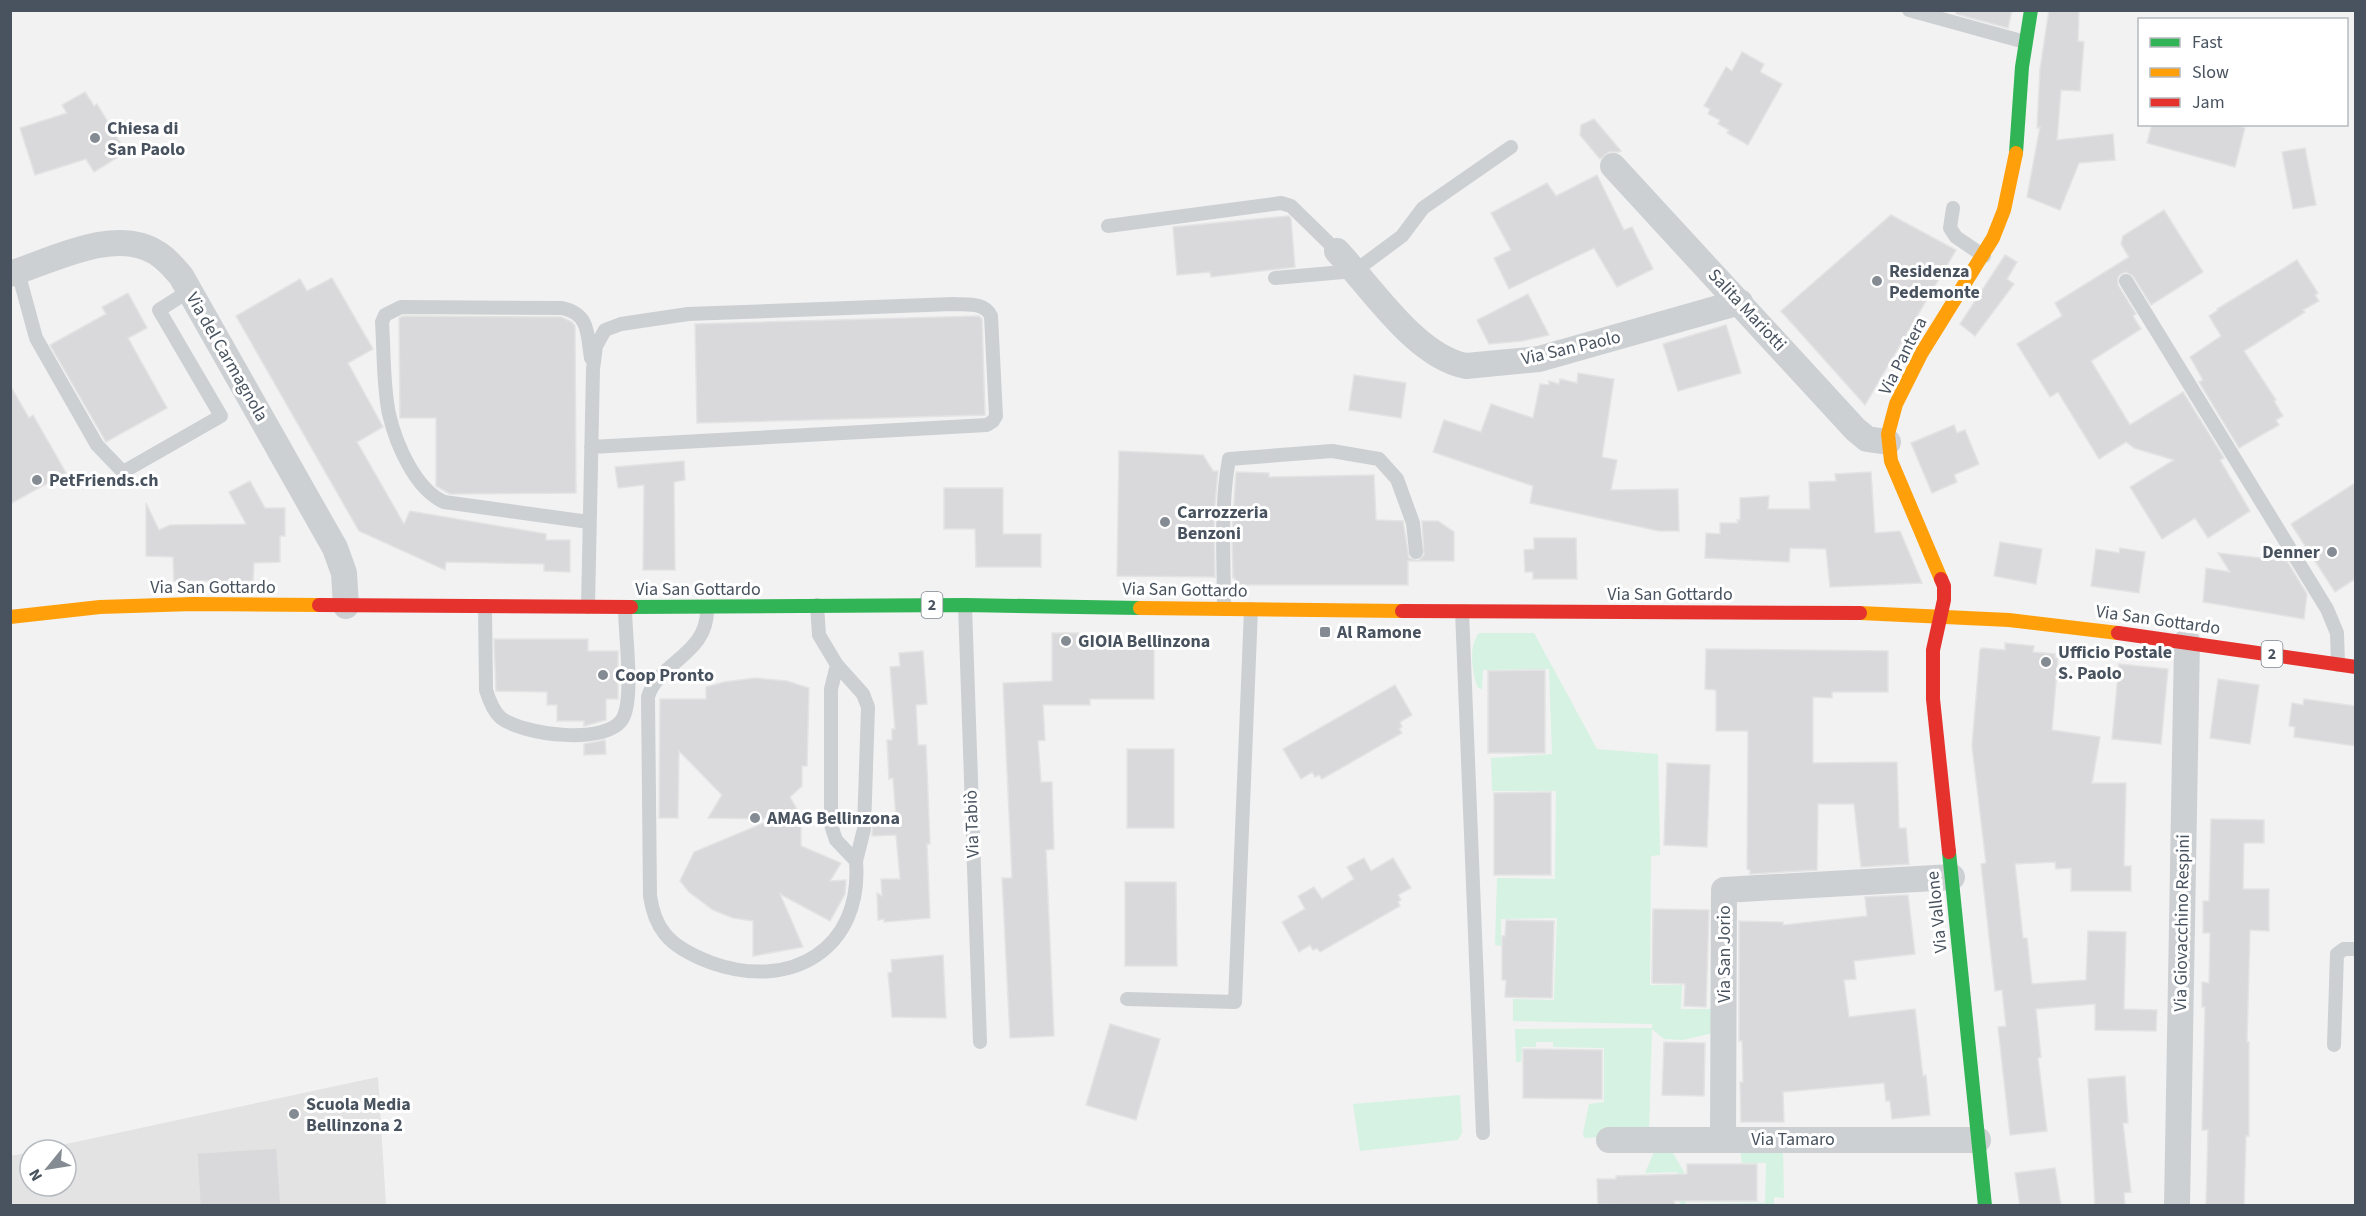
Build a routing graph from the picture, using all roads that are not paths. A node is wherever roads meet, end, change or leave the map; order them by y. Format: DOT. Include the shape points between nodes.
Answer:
graph roads {
  1 [pos="1908,10"];
  2 [pos="2031,10"];
  3 [pos="2025,42"];
  4 [pos="1511,147"];
  5 [pos="1613,165"];
  6 [pos="1953,208"];
  7 [pos="1108,226"];
  8 [pos="1337,251"];
  9 [pos="1984,256"];
  10 [pos="1356,271"];
  11 [pos="14,273"];
  12 [pos="1275,278"];
  13 [pos="2126,281"];
  14 [pos="189,291"];
  15 [pos="1740,303"];
  16 [pos="593,369"];
  17 [pos="1887,442"];
  18 [pos="591,447"];
  19 [pos="590,522"];
  20 [pos="1416,552"];
  21 [pos="817,605"];
  22 [pos="964,605"];
  23 [pos="346,606"];
  24 [pos="485,606"];
  25 [pos="588,607"];
  26 [pos="625,608"];
  27 [pos="707,608"];
  28 [pos="1224,609"];
  29 [pos="1251,609"];
  30 [pos="1462,611"];
  31 [pos="10,616"];
  32 [pos="1941,616"];
  33 [pos="2187,641"];
  34 [pos="837,665"];
  35 [pos="2338,665"];
  36 [pos="2355,668"];
  37 [pos="856,861"];
  38 [pos="1952,877"];
  39 [pos="2355,949"];
  40 [pos="1128,999"];
  41 [pos="980,1042"];
  42 [pos="2334,1045"];
  43 [pos="1483,1133"];
  44 [pos="1723,1138"];
  45 [pos="1609,1140"];
  46 [pos="1978,1140"];
  47 [pos="1985,1206"];
  48 [pos="2176,1206"];
  1 -- 3 [label="lane"];
  2 -- 3 [label="main road, Via Pantera"];
  3 -- 9 [label="main road, Via Pantera" via="2013,177 2000,222"];
  4 -- 10 [label="lane" via="1424,208 1402,236"];
  5 -- 15 [label="street, Salita Mariotti"];
  6 -- 9 [label="lane" via="1950,228 1956,237"];
  7 -- 8 [label="lane" via="1281,203 1291,206"];
  8 -- 10 [label="street, Via San Paolo"];
  9 -- 17 [label="main road, Via Pantera" via="1946,311 1915,367 1890,423"];
  10 -- 12 [label="lane"];
  10 -- 15 [label="street, Via San Paolo" via="1431,352 1466,366 1539,359"];
  11 -- 14 [label="street, Via del Carmagnola" via="93,246 120,241 158,254"];
  11 -- 14 [label="lane" via="36,338 97,445 123,472 221,416 159,310"];
  13 -- 35 [label="lane" via="2327,609 2337,633"];
  14 -- 23 [label="street, Via del Carmagnola" via="335,548 344,573"];
  15 -- 17 [label="street, Salita Mariotti" via="1856,429 1868,439"];
  16 -- 18 [label="lane"];
  16 -- 18 [label="lane" via="600,338 605,330 621,324 688,314 983,306 989,309 993,325 996,416 977,426"];
  16 -- 19 [label="lane" via="582,318 573,310 401,307 385,315 382,322 389,413 402,449 426,491 444,502"];
  17 -- 32 [label="main road" via="1891,461 1942,576 1945,596"];
  18 -- 19 [label="lane"];
  19 -- 25 [label="lane"];
  20 -- 28 [label="lane" via="1413,523 1397,479 1379,459 1332,451 1229,459"];
  21 -- 22 [label="main road, Via San Gottardo / 2"];
  21 -- 27 [label="main road, Via San Gottardo / 2"];
  21 -- 34 [label="lane" via="819,635"];
  22 -- 28 [label="main road, Via San Gottardo / 2"];
  22 -- 41 [label="lane, Via Tabiò"];
  23 -- 24 [label="main road, Via San Gottardo / 2"];
  23 -- 31 [label="main road, Via San Gottardo / 2" via="152,605"];
  24 -- 25 [label="main road, Via San Gottardo / 2"];
  24 -- 26 [label="lane" via="489,701 508,722 555,734 604,732 622,719 628,696"];
  25 -- 26 [label="main road, Via San Gottardo / 2"];
  26 -- 27 [label="main road, Via San Gottardo / 2"];
  27 -- 37 [label="lane" via="706,626 694,645 656,682 648,697 650,896 655,918 665,934 684,950 726,968 780,970 816,956 839,936 857,890"];
  28 -- 29 [label="main road, Via San Gottardo / 2"];
  29 -- 30 [label="main road, Via San Gottardo / 2"];
  29 -- 40 [label="lane" via="1235,1002"];
  30 -- 32 [label="main road, Via San Gottardo / 2"];
  30 -- 43 [label="lane"];
  32 -- 33 [label="main road, Via San Gottardo / 2"];
  32 -- 38 [label="main road, Via Vallone" via="1933,651 1933,699"];
  33 -- 35 [label="main road, Via San Gottardo / 2"];
  33 -- 48 [label="street, Via Giovacchino Respini"];
  34 -- 37 [label="lane" via="831,689 831,825 836,840"];
  34 -- 37 [label="lane" via="863,694 868,707 864,829"];
  35 -- 36 [label="main road, Via San Gottardo / 2"];
  38 -- 44 [label="street, Via San Jorio" via="1724,890"];
  38 -- 46 [label="main road, Via Vallone"];
  39 -- 42 [label="lane" via="2337,954"];
  44 -- 45 [label="street, Via Tamaro"];
  44 -- 46 [label="street, Via Tamaro"];
  46 -- 47 [label="main road, Via Vallone"];
}
